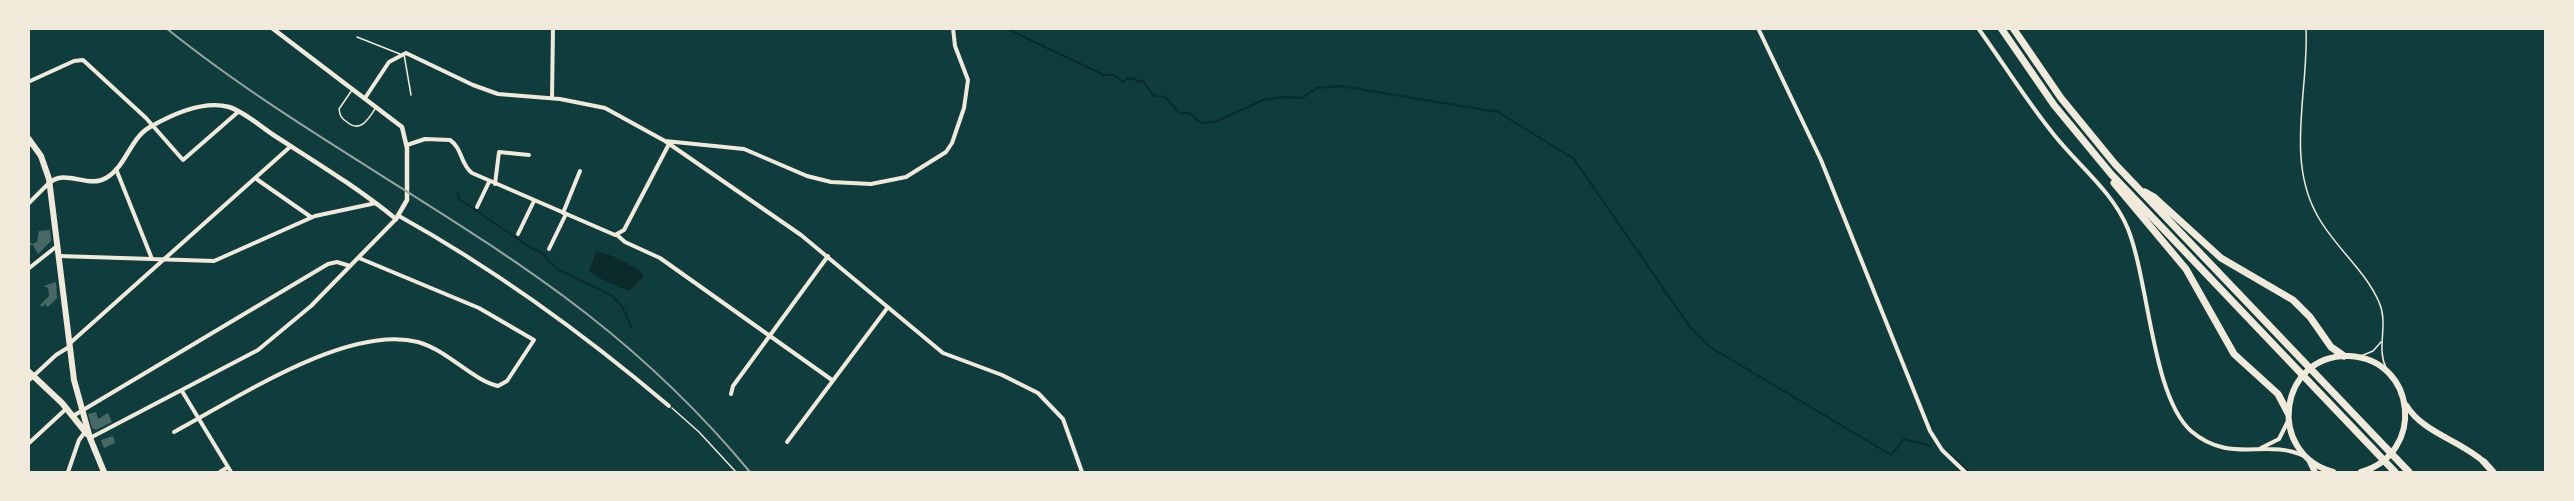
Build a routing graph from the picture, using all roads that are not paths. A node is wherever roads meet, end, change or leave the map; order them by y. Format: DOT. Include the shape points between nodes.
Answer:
graph roads {
  1 [pos="272,28"];
  2 [pos="553,28"];
  3 [pos="953,28"];
  4 [pos="1758,28"];
  5 [pos="1978,28"];
  6 [pos="2001,28"];
  7 [pos="2013,28"];
  8 [pos="2306,28"];
  9 [pos="357,36"];
  10 [pos="402,54"];
  11 [pos="28,82"];
  12 [pos="352,89"];
  13 [pos="411,95"];
  14 [pos="365,98"];
  15 [pos="552,98"];
  16 [pos="377,106"];
  17 [pos="238,112"];
  18 [pos="153,125"];
  19 [pos="28,138"];
  20 [pos="667,142"];
  21 [pos="2085,144"];
  22 [pos="407,145"];
  23 [pos="291,146"];
  24 [pos="529,155"];
  25 [pos="116,169"];
  26 [pos="580,171"];
  27 [pos="255,178"];
  28 [pos="489,182"];
  29 [pos="49,183"];
  30 [pos="495,184"];
  31 [pos="2140,190"];
  32 [pos="534,201"];
  33 [pos="377,203"];
  34 [pos="28,204"];
  35 [pos="477,207"];
  36 [pos="565,214"];
  37 [pos="311,217"];
  38 [pos="398,217"];
  39 [pos="518,234"];
  40 [pos="617,235"];
  41 [pos="57,246"];
  42 [pos="549,249"];
  43 [pos="59,256"];
  44 [pos="828,256"];
  45 [pos="359,258"];
  46 [pos="152,259"];
  47 [pos="162,260"];
  48 [pos="350,266"];
  49 [pos="28,269"];
  50 [pos="888,307"];
  51 [pos="770,336"];
  52 [pos="2383,339"];
  53 [pos="69,346"];
  54 [pos="2344,356"];
  55 [pos="2356,357"];
  56 [pos="28,371"];
  57 [pos="2389,374"];
  58 [pos="31,379"];
  59 [pos="832,380"];
  60 [pos="182,390"];
  61 [pos="731,394"];
  62 [pos="2404,403"];
  63 [pos="669,405"];
  64 [pos="67,408"];
  65 [pos="82,410"];
  66 [pos="73,416"];
  67 [pos="2288,417"];
  68 [pos="200,418"];
  69 [pos="87,431"];
  70 [pos="174,432"];
  71 [pos="90,438"];
  72 [pos="787,442"];
  73 [pos="28,444"];
  74 [pos="2257,450"];
  75 [pos="2307,459"];
  76 [pos="2484,462"];
  77 [pos="228,467"];
  78 [pos="68,472"];
  79 [pos="104,472"];
  80 [pos="220,472"];
  81 [pos="231,472"];
  82 [pos="1082,472"];
  83 [pos="1965,472"];
  84 [pos="2315,472"];
  85 [pos="2333,472"];
  86 [pos="2361,472"];
  87 [pos="2395,472"];
  88 [pos="2409,472"];
  89 [pos="2493,472"];
  1 -- 12 [label="street"];
  2 -- 15 [label="street"];
  3 -- 20 [label="street" via="955,46 968,80 964,108 948,149 906,177 871,184 831,182 744,149"];
  4 -- 83 [label="street" via="1821,160 1930,431 1939,447"];
  5 -- 74 [label="street" via="2045,125 2106,191 2125,222 2141,274 2166,390 2178,416 2211,444 2237,451"];
  6 -- 21 [label="highway"];
  7 -- 31 [label="highway" via="2069,109"];
  8 -- 52 [label="lane" via="2301,160 2305,187 2321,223 2378,299 2384,319"];
  9 -- 10 [label="lane"];
  10 -- 13 [label="lane"];
  10 -- 14 [label="street" via="387,64"];
  10 -- 15 [label="street" via="416,56 494,93"];
  11 -- 18 [label="street" via="81,60"];
  12 -- 14 [label="street"];
  12 -- 16 [label="lane" via="339,109 352,126 366,123"];
  14 -- 16 [label="street"];
  15 -- 20 [label="street" via="609,110"];
  16 -- 22 [label="street" via="400,124"];
  17 -- 18 [label="street" via="209,107"];
  17 -- 18 [label="street" via="183,160"];
  17 -- 23 [label="street"];
  18 -- 25 [label="street" via="138,136"];
  19 -- 29 [label="main road" via="41,156"];
  20 -- 40 [label="street" via="624,230"];
  20 -- 44 [label="street"];
  21 -- 67 [label="highway" via="2183,265 2234,354 2278,394"];
  21 -- 87 [label="highway"];
  22 -- 28 [label="street" via="425,139 450,140 459,147 468,169"];
  22 -- 38 [label="street" via="407,200"];
  23 -- 27 [label="street"];
  23 -- 33 [label="street"];
  24 -- 30 [label="street" via="499,152"];
  25 -- 29 [label="street" via="97,182 60,177"];
  25 -- 46 [label="street"];
  26 -- 36 [label="street"];
  27 -- 37 [label="street"];
  27 -- 47 [label="street"];
  28 -- 30 [label="street"];
  28 -- 35 [label="street"];
  29 -- 34 [label="street"];
  29 -- 41 [label="main road"];
  30 -- 32 [label="street"];
  31 -- 54 [label="highway" via="2154,197 2221,258 2293,300 2329,345"];
  31 -- 88 [label="highway"];
  32 -- 36 [label="street"];
  32 -- 39 [label="street"];
  33 -- 37 [label="street"];
  33 -- 38 [label="street"];
  36 -- 40 [label="street"];
  36 -- 42 [label="street"];
  37 -- 47 [label="street" via="217,260"];
  38 -- 45 [label="street"];
  38 -- 63 [label="street" via="465,253 544,306"];
  40 -- 51 [label="street" via="660,258"];
  41 -- 43 [label="main road"];
  41 -- 49 [label="street"];
  43 -- 46 [label="street"];
  43 -- 53 [label="main road"];
  44 -- 50 [label="street"];
  44 -- 51 [label="street"];
  45 -- 48 [label="street"];
  45 -- 68 [label="street" via="479,308 534,340 501,386 438,349 389,340 310,359"];
  46 -- 47 [label="street"];
  47 -- 53 [label="street"];
  48 -- 60 [label="street" via="311,306 258,350"];
  48 -- 65 [label="street" via="328,264"];
  50 -- 59 [label="street"];
  50 -- 82 [label="street" via="947,356 1002,375 1038,393 1062,418"];
  51 -- 59 [label="street"];
  51 -- 61 [label="street" via="732,386"];
  52 -- 55 [label="lane" via="2373,351"];
  52 -- 57 [label="lane" via="2382,356"];
  53 -- 58 [label="street"];
  53 -- 65 [label="main road"];
  54 -- 55 [label="main road"];
  54 -- 67 [label="main road" via="2322,362 2304,375 2292,395"];
  55 -- 57 [label="main road" via="2373,362"];
  56 -- 58 [label="main road"];
  57 -- 62 [label="main road"];
  58 -- 64 [label="main road"];
  59 -- 72 [label="street"];
  60 -- 68 [label="street"];
  60 -- 71 [label="street"];
  62 -- 76 [label="main road" via="2421,423 2464,446"];
  62 -- 86 [label="main road" via="2405,426 2396,447 2380,464"];
  64 -- 66 [label="main road"];
  64 -- 73 [label="street"];
  65 -- 66 [label="street"];
  65 -- 69 [label="main road"];
  66 -- 69 [label="main road"];
  67 -- 74 [label="street" via="2279,439"];
  67 -- 75 [label="main road" via="2294,442"];
  68 -- 70 [label="street"];
  68 -- 77 [label="street"];
  69 -- 71 [label="main road"];
  69 -- 78 [label="street" via="79,440"];
  71 -- 79 [label="main road"];
  74 -- 75 [label="street" via="2288,450"];
  75 -- 84 [label="main road"];
  75 -- 85 [label="main road"];
  76 -- 89 [label="highway"];
  77 -- 80 [label="street"];
  77 -- 81 [label="street"];
}
